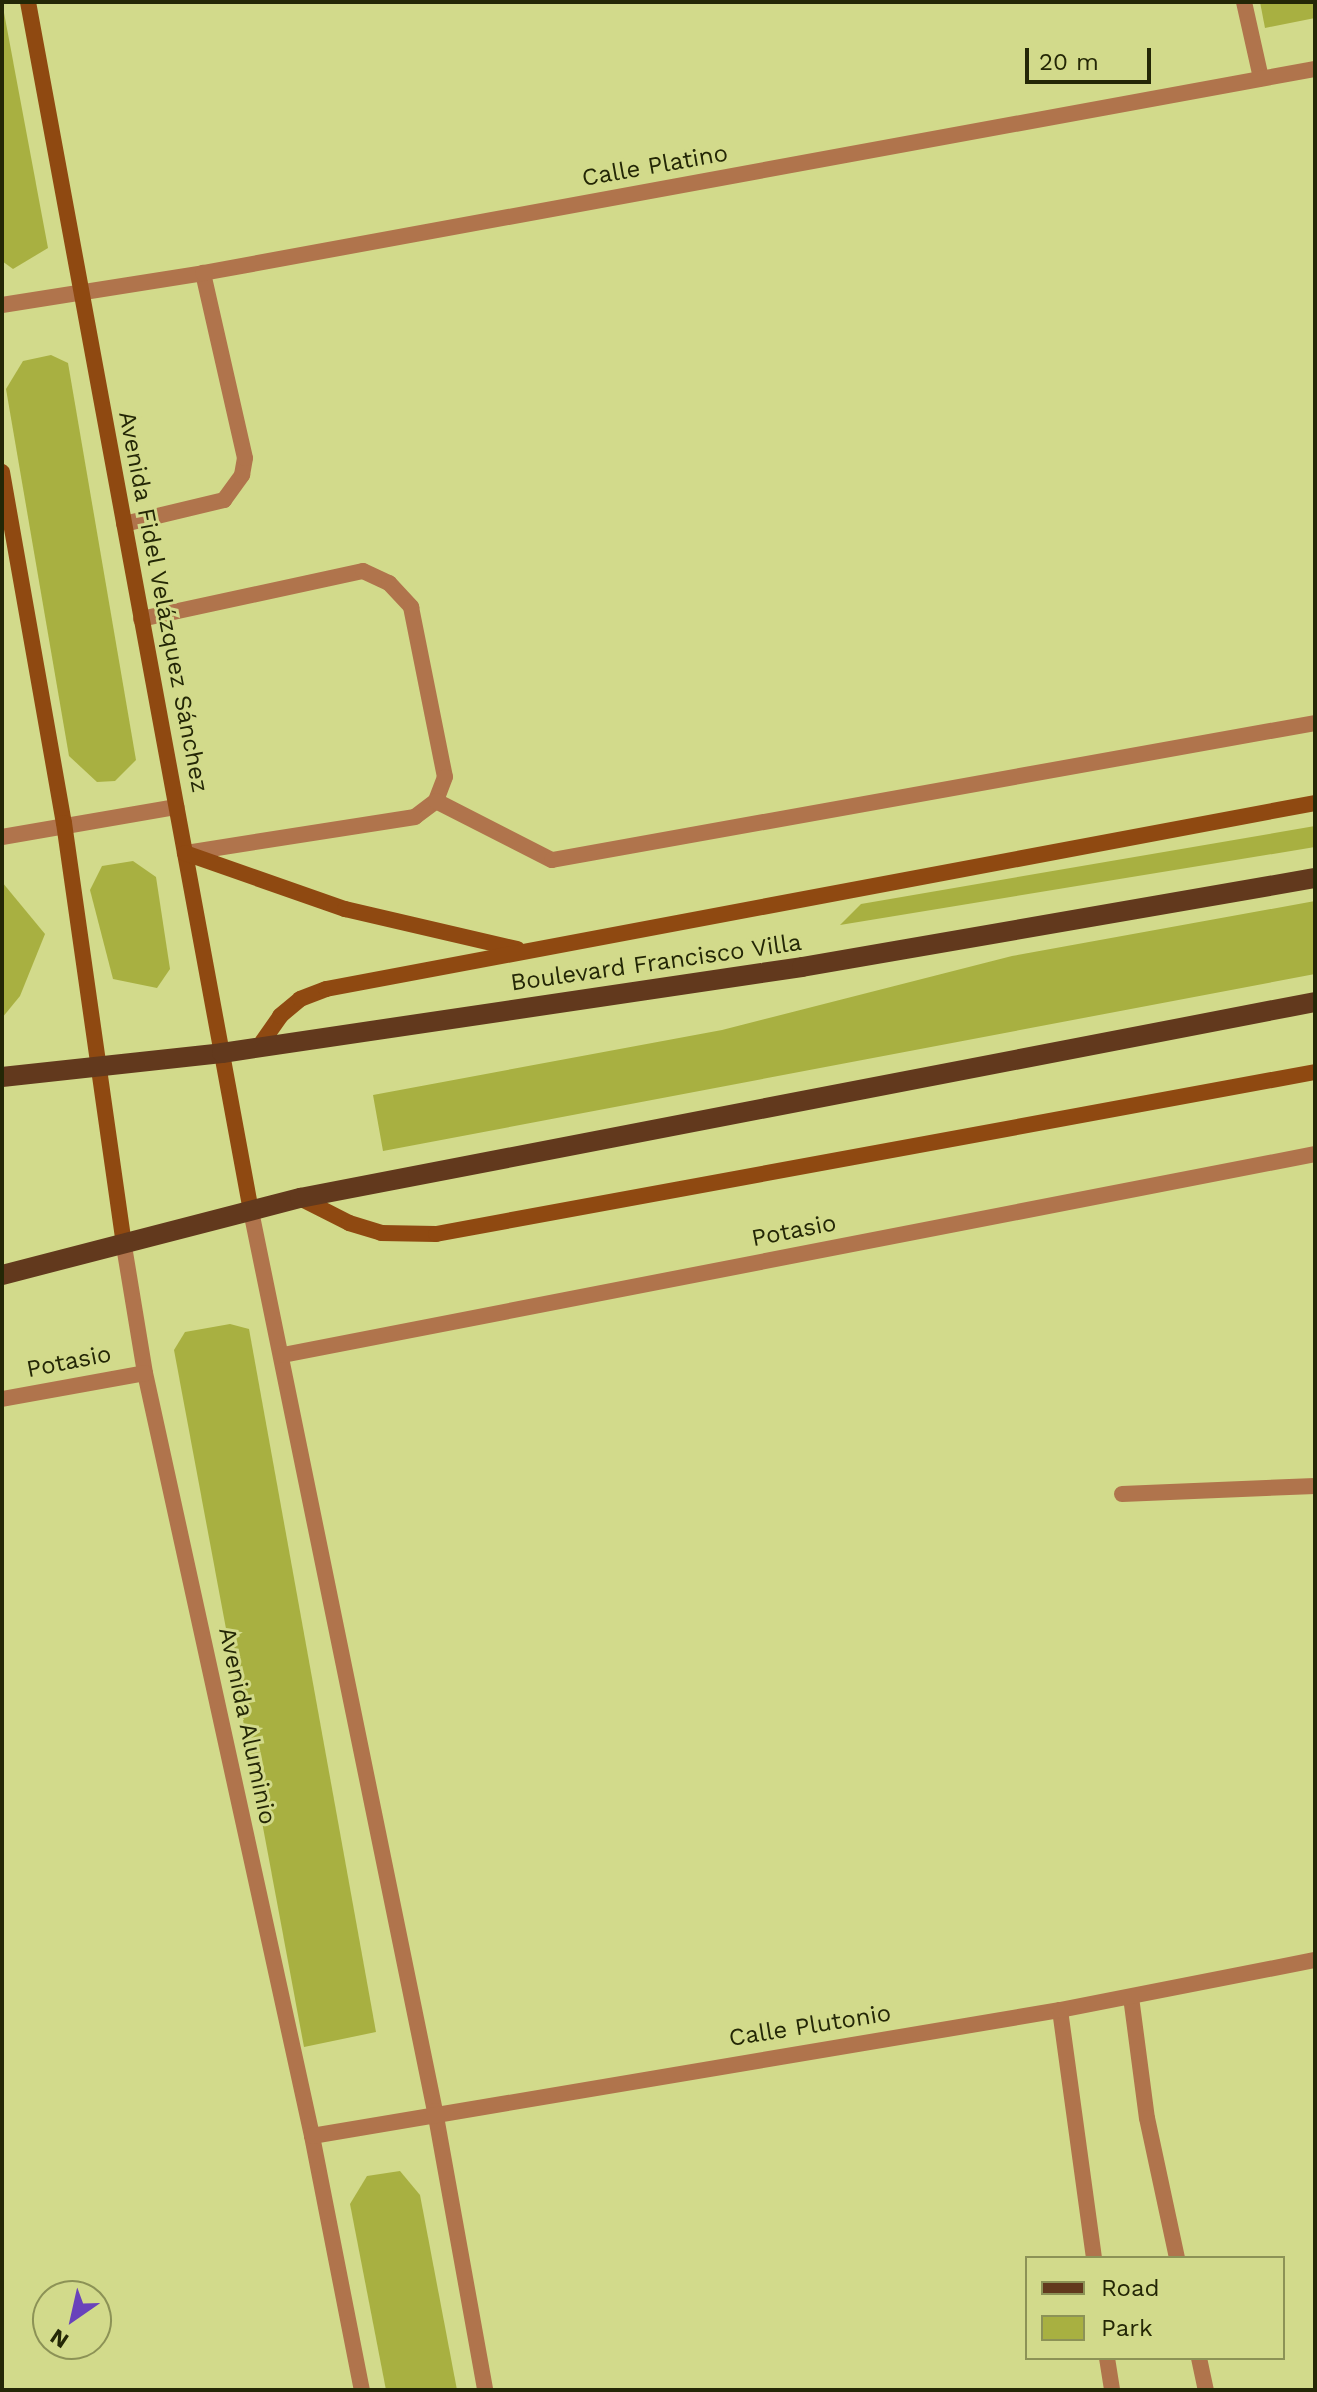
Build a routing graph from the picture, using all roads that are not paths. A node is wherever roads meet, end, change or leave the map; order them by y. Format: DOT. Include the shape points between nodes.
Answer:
graph roads {
  1 [pos="28,2"];
  2 [pos="1244,2"];
  3 [pos="1315,69"];
  4 [pos="1261,78"];
  5 [pos="203,273"];
  6 [pos="80,293"];
  7 [pos="2,305"];
  8 [pos="2,472"];
  9 [pos="124,524"];
  10 [pos="141,619"];
  11 [pos="1315,723"];
  12 [pos="436,801"];
  13 [pos="1315,803"];
  14 [pos="176,807"];
  15 [pos="64,823"];
  16 [pos="2,837"];
  17 [pos="185,853"];
  18 [pos="1315,878"];
  19 [pos="522,950"];
  20 [pos="1315,1002"];
  21 [pos="258,1048"];
  22 [pos="222,1053"];
  23 [pos="96,1069"];
  24 [pos="1315,1072"];
  25 [pos="2,1077"];
  26 [pos="1315,1154"];
  27 [pos="300,1198"];
  28 [pos="251,1211"];
  29 [pos="123,1240"];
  30 [pos="2,1275"];
  31 [pos="283,1355"];
  32 [pos="145,1373"];
  33 [pos="2,1399"];
  34 [pos="1315,1486"];
  35 [pos="1122,1494"];
  36 [pos="1315,1960"];
  37 [pos="1131,1997"];
  38 [pos="1060,2010"];
  39 [pos="435,2111"];
  40 [pos="312,2136"];
  41 [pos="1094,2256"];
  42 [pos="1177,2256"];
  43 [pos="1107,2360"];
  44 [pos="1199,2360"];
  45 [pos="362,2390"];
  46 [pos="485,2390"];
  47 [pos="1112,2390"];
  48 [pos="1206,2390"];
  1 -- 6 [label="street, Avenida Fidel Velázquez Sánchez"];
  2 -- 4 [label="street"];
  3 -- 4 [label="street, Calle Platino"];
  4 -- 5 [label="street, Calle Platino"];
  5 -- 6 [label="street, Calle Platino"];
  5 -- 9 [label="street" via="245,458 242,475 224,500"];
  6 -- 7 [label="street, Calle Platino"];
  6 -- 9 [label="street, Avenida Fidel Velázquez Sánchez"];
  8 -- 15 [label="street"];
  9 -- 10 [label="street, Avenida Fidel Velázquez Sánchez"];
  10 -- 12 [label="street" via="363,571 389,583 411,607 445,777"];
  10 -- 14 [label="street, Avenida Fidel Velázquez Sánchez"];
  11 -- 12 [label="street" via="552,860"];
  12 -- 17 [label="street" via="415,817"];
  13 -- 19 [label="street"];
  14 -- 15 [label="street"];
  14 -- 17 [label="street, Avenida Fidel Velázquez Sánchez"];
  15 -- 16 [label="street"];
  15 -- 23 [label="street"];
  17 -- 19 [label="street" via="345,909"];
  17 -- 22 [label="street, Avenida Fidel Velázquez Sánchez"];
  18 -- 21 [label="main road, Boulevard Francisco Villa" via="802,967"];
  19 -- 21 [label="street" via="300,999 280,1016"];
  20 -- 27 [label="main road"];
  21 -- 22 [label="main road, Boulevard Francisco Villa"];
  22 -- 23 [label="main road, Boulevard Francisco Villa"];
  22 -- 28 [label="street, Avenida Fidel Velázquez Sánchez"];
  23 -- 25 [label="main road, Boulevard Francisco Villa"];
  23 -- 29 [label="street, Avenida Aluminio"];
  24 -- 27 [label="street" via="436,1234 381,1233"];
  26 -- 31 [label="street, Potasio"];
  27 -- 28 [label="main road"];
  28 -- 29 [label="main road"];
  28 -- 31 [label="street"];
  29 -- 30 [label="main road"];
  29 -- 32 [label="street, Avenida Aluminio"];
  31 -- 39 [label="street"];
  32 -- 33 [label="street, Potasio"];
  32 -- 40 [label="street, Avenida Aluminio"];
  34 -- 35 [label="street"];
  36 -- 37 [label="street, Calle Plutonio"];
  37 -- 38 [label="street, Calle Plutonio"];
  37 -- 42 [label="street" via="1147,2118"];
  38 -- 39 [label="street, Calle Plutonio"];
  38 -- 41 [label="street"];
  39 -- 40 [label="street, Calle Plutonio"];
  39 -- 46 [label="street"];
  40 -- 45 [label="street, Avenida Aluminio"];
  43 -- 47 [label="street"];
  44 -- 48 [label="street"];
}
